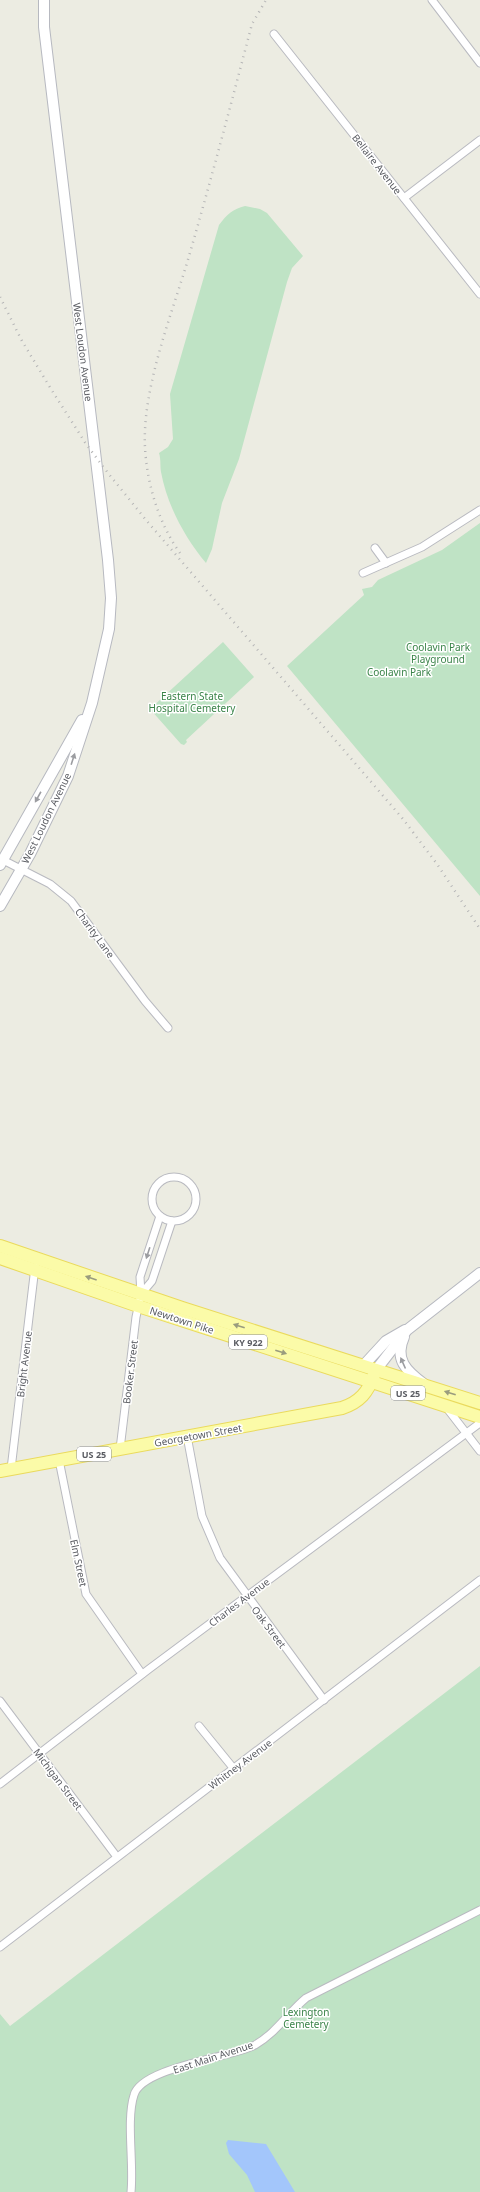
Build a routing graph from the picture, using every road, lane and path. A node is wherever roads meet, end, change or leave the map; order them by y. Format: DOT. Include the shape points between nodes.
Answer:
graph roads {
  1 [pos="44,0"];
  2 [pos="432,0"];
  3 [pos="274,34"];
  4 [pos="480,63"];
  5 [pos="480,140"];
  6 [pos="404,198"];
  7 [pos="480,294"];
  8 [pos="480,510"];
  9 [pos="375,548"];
  10 [pos="386,563"];
  11 [pos="363,573"];
  12 [pos="92,703"];
  13 [pos="1,863"];
  14 [pos="21,870"];
  15 [pos="0,906"];
  16 [pos="168,1028"];
  17 [pos="160,1216"];
  18 [pos="172,1221"];
  19 [pos="0,1246"];
  20 [pos="0,1258"];
  21 [pos="36,1265"];
  22 [pos="480,1273"];
  23 [pos="140,1300"];
  24 [pos="407,1330"];
  25 [pos="362,1366"];
  26 [pos="374,1376"];
  27 [pos="428,1386"];
  28 [pos="480,1403"];
  29 [pos="444,1404"];
  30 [pos="480,1416"];
  31 [pos="480,1423"];
  32 [pos="466,1433"];
  33 [pos="187,1436"];
  34 [pos="120,1449"];
  35 [pos="480,1452"];
  36 [pos="59,1460"];
  37 [pos="6,1470"];
  38 [pos="480,1580"];
  39 [pos="246,1596"];
  40 [pos="142,1674"];
  41 [pos="324,1700"];
  42 [pos="0,1701"];
  43 [pos="199,1726"];
  44 [pos="40,1754"];
  45 [pos="234,1769"];
  46 [pos="0,1784"];
  47 [pos="117,1857"];
  48 [pos="480,1910"];
  49 [pos="0,1947"];
  50 [pos="131,2192"];
  1 -- 12 [label="main road, West Loudon Avenue" via="44,27 111,587 107,640"];
  2 -- 4 [label="street"];
  3 -- 6 [label="street, Bellaire Avenue"];
  5 -- 6 [label="street"];
  6 -- 7 [label="street, Bellaire Avenue"];
  8 -- 10 [label="street" via="422,547"];
  9 -- 10 [label="street"];
  10 -- 11 [label="street"];
  12 -- 13 [label="main road, West Loudon Avenue, one-way"];
  14 -- 12 [label="main road, West Loudon Avenue, one-way" via="68,776"];
  13 -- 14 [label="street, Charity Lane"];
  14 -- 15 [label="main road, West Loudon Avenue"];
  14 -- 16 [label="street, Charity Lane" via="50,884 71,901"];
  17 -- 18 [label="street"];
  17 -- 18 [label="street" via="152,1205 156,1185 170,1177 184,1179 194,1191 194,1206 188,1215"];
  17 -- 23 [label="street, Booker Street, one-way" via="140,1277"];
  18 -- 23 [label="street" via="152,1281"];
  19 -- 21 [label="main road, Newtown Pike / KY 922"];
  20 -- 21 [label="main road, Newtown Pike / KY 922"];
  21 -- 23 [label="main road, Newtown Pike / KY 922"];
  21 -- 37 [label="street, Bright Avenue"];
  22 -- 24 [label="main road"];
  25 -- 23 [label="main road, Newtown Pike / KY 922, one-way"];
  23 -- 26 [label="main road, Newtown Pike / KY 922, one-way"];
  23 -- 34 [label="street, Booker Street"];
  24 -- 25 [label="main road" via="386,1341"];
  24 -- 26 [label="main road"];
  27 -- 24 [label="main road, one-way" via="406,1370 402,1363 399,1352"];
  25 -- 26 [label="main road, Newtown Pike / KY 922"];
  26 -- 27 [label="main road, Newtown Pike / US 25"];
  26 -- 29 [label="main road, Newtown Pike / US 25"];
  26 -- 33 [label="main road, Georgetown Street / US 25" via="368,1391 358,1401 342,1408"];
  28 -- 27 [label="main road, Newtown Pike / US 25, one-way"];
  29 -- 30 [label="main road, Newtown Pike / US 25"];
  29 -- 32 [label="street"];
  31 -- 32 [label="street, Charles Avenue"];
  32 -- 35 [label="street"];
  32 -- 39 [label="street, Charles Avenue"];
  33 -- 34 [label="main road, Georgetown Street / US 25"];
  33 -- 39 [label="street, Oak Street" via="208,1532 220,1558"];
  34 -- 36 [label="main road, Georgetown Street / US 25"];
  36 -- 37 [label="main road, Georgetown Street / US 25"];
  36 -- 40 [label="street, Elm Street" via="86,1594"];
  38 -- 41 [label="street, Whitney Avenue"];
  39 -- 40 [label="street, Charles Avenue"];
  39 -- 41 [label="street, Oak Street"];
  40 -- 44 [label="street, Charles Avenue"];
  41 -- 45 [label="street, Whitney Avenue"];
  42 -- 44 [label="street, Michigan Street"];
  43 -- 45 [label="street"];
  44 -- 46 [label="street, Charles Avenue"];
  44 -- 47 [label="street, Michigan Street"];
  45 -- 47 [label="street, Whitney Avenue"];
  47 -- 49 [label="street, Whitney Avenue"];
  48 -- 50 [label="street, East Main Avenue" via="306,1998 290,2011 268,2037 252,2046 173,2069 141,2083 134,2094 131,2111"];
}
